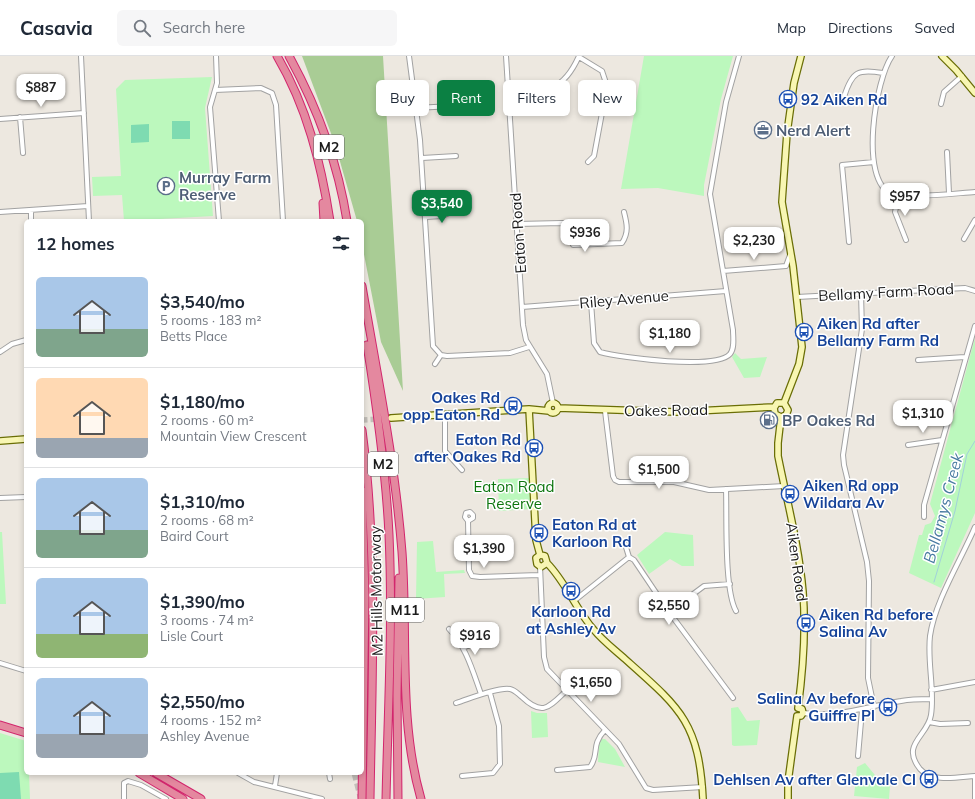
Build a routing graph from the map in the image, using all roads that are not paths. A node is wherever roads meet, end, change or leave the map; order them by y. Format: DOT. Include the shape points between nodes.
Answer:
graph roads {
  1 [pos="81,56"];
  2 [pos="216,56"];
  3 [pos="277,56"];
  4 [pos="289,56"];
  5 [pos="409,56"];
  6 [pos="413,56"];
  7 [pos="506,56"];
  8 [pos="579,56"];
  9 [pos="739,56"];
  10 [pos="800,56"];
  11 [pos="892,56"];
  12 [pos="942,56"];
  13 [pos="883,73"];
  14 [pos="962,76"];
  15 [pos="412,80"];
  16 [pos="509,80"];
  17 [pos="564,80"];
  18 [pos="215,90"];
  19 [pos="975,94"];
  20 [pos="844,97"];
  21 [pos="941,104"];
  22 [pos="84,113"];
  23 [pos="417,116"];
  24 [pos="511,116"];
  25 [pos="20,117"];
  26 [pos="0,118"];
  27 [pos="947,152"];
  28 [pos="23,153"];
  29 [pos="456,156"];
  30 [pos="422,158"];
  31 [pos="588,162"];
  32 [pos="874,162"];
  33 [pos="320,167"];
  34 [pos="975,192"];
  35 [pos="948,193"];
  36 [pos="899,195"];
  37 [pos="88,206"];
  38 [pos="31,210"];
  39 [pos="454,211"];
  40 [pos="0,212"];
  41 [pos="624,212"];
  42 [pos="425,217"];
  43 [pos="31,219"];
  44 [pos="89,219"];
  45 [pos="219,219"];
  46 [pos="283,219"];
  47 [pos="324,219"];
  48 [pos="330,219"];
  49 [pos="347,219"];
  50 [pos="975,220"];
  51 [pos="517,224"];
  52 [pos="964,238"];
  53 [pos="906,240"];
  54 [pos="849,242"];
  55 [pos="791,251"];
  56 [pos="723,271"];
  57 [pos="726,291"];
  58 [pos="975,291"];
  59 [pos="861,294"];
  60 [pos="364,297"];
  61 [pos="797,297"];
  62 [pos="591,302"];
  63 [pos="522,307"];
  64 [pos="364,326"];
  65 [pos="975,326"];
  66 [pos="24,341"];
  67 [pos="529,347"];
  68 [pos="0,352"];
  69 [pos="440,355"];
  70 [pos="966,357"];
  71 [pos="918,360"];
  72 [pos="435,364"];
  73 [pos="784,403"];
  74 [pos="550,406"];
  75 [pos="774,407"];
  76 [pos="558,408"];
  77 [pos="531,409"];
  78 [pos="605,411"];
  79 [pos="445,414"];
  80 [pos="781,417"];
  81 [pos="391,418"];
  82 [pos="24,439"];
  83 [pos="942,440"];
  84 [pos="0,441"];
  85 [pos="908,445"];
  86 [pos="364,447"];
  87 [pos="462,470"];
  88 [pos="784,486"];
  89 [pos="726,489"];
  90 [pos="24,497"];
  91 [pos="0,498"];
  92 [pos="924,517"];
  93 [pos="468,521"];
  94 [pos="400,522"];
  95 [pos="975,527"];
  96 [pos="625,544"];
  97 [pos="540,555"];
  98 [pos="629,557"];
  99 [pos="364,561"];
  100 [pos="547,563"];
  101 [pos="540,566"];
  102 [pos="539,574"];
  103 [pos="730,584"];
  104 [pos="574,601"];
  105 [pos="736,611"];
  106 [pos="669,612"];
  107 [pos="449,629"];
  108 [pos="477,642"];
  109 [pos="463,648"];
  110 [pos="0,663"];
  111 [pos="364,664"];
  112 [pos="24,669"];
  113 [pos="975,682"];
  114 [pos="567,690"];
  115 [pos="931,690"];
  116 [pos="490,693"];
  117 [pos="481,694"];
  118 [pos="733,698"];
  119 [pos="931,699"];
  120 [pos="456,703"];
  121 [pos="874,707"];
  122 [pos="798,708"];
  123 [pos="862,710"];
  124 [pos="804,713"];
  125 [pos="797,716"];
  126 [pos="929,722"];
  127 [pos="968,723"];
  128 [pos="0,725"];
  129 [pos="605,730"];
  130 [pos="24,732"];
  131 [pos="858,756"];
  132 [pos="557,770"];
  133 [pos="142,775"];
  134 [pos="159,775"];
  135 [pos="242,775"];
  136 [pos="276,775"];
  137 [pos="329,775"];
  138 [pos="362,775"];
  139 [pos="462,776"];
  140 [pos="975,776"];
  141 [pos="330,779"];
  142 [pos="275,786"];
  143 [pos="703,787"];
  144 [pos="124,799"];
  145 [pos="166,799"];
  146 [pos="183,799"];
  147 [pos="201,799"];
  148 [pos="322,799"];
  149 [pos="362,799"];
  150 [pos="370,799"];
  151 [pos="386,799"];
  152 [pos="398,799"];
  153 [pos="421,799"];
  154 [pos="704,799"];
  155 [pos="788,799"];
  156 [pos="974,799"];
  1 -- 22 [label="street"];
  2 -- 18 [label="street"];
  3 -- 33 [label="highway, M2" via="303,110"];
  4 -- 49 [label="highway, M2" via="310,95 321,124 339,182"];
  5 -- 6 [label="street"];
  5 -- 15 [label="street"];
  7 -- 16 [label="street, Eaton Road"];
  8 -- 17 [label="street"];
  8 -- 31 [label="street" via="602,71 607,86 594,156"];
  9 -- 56 [label="street" via="726,102 710,194"];
  10 -- 55 [label="street" via="794,83 782,183 782,202"];
  11 -- 13 [label="street"];
  12 -- 14 [label="street"];
  13 -- 20 [label="street" via="862,70 848,83"];
  13 -- 32 [label="street" via="872,141"];
  14 -- 19 [label="street"];
  14 -- 21 [label="street" via="944,92"];
  18 -- 45 [label="street" via="210,107"];
  18 -- 46 [label="street" via="261,88 272,93 276,106"];
  22 -- 25 [label="street"];
  22 -- 37 [label="street"];
  23 -- 30 [label="street"];
  24 -- 51 [label="street, Eaton Road"];
  25 -- 26 [label="street"];
  25 -- 28 [label="street"];
  27 -- 35 [label="street"];
  29 -- 30 [label="street"];
  30 -- 42 [label="street"];
  32 -- 36 [label="street" via="881,184 891,194"];
  32 -- 54 [label="street" via="842,166"];
  33 -- 47 [label="highway, M2"];
  33 -- 48 [label="highway, M2"];
  34 -- 35 [label="street"];
  35 -- 36 [label="street"];
  36 -- 53 [label="street" via="895,212"];
  37 -- 38 [label="street"];
  37 -- 44 [label="street"];
  38 -- 40 [label="street"];
  38 -- 43 [label="street"];
  39 -- 42 [label="street" via="442,216"];
  41 -- 51 [label="street" via="628,227 622,243 573,245 569,224"];
  42 -- 69 [label="street" via="433,346"];
  50 -- 52 [label="street"];
  51 -- 63 [label="street, Eaton Road"];
  55 -- 56 [label="street" via="786,266"];
  55 -- 61 [label="street"];
  56 -- 57 [label="street"];
  57 -- 62 [label="street, Riley Avenue"];
  57 -- 62 [label="street" via="734,330 734,347 731,353 720,359 696,361 673,362 600,352 594,343"];
  58 -- 59 [label="street, Bellamy Farm Road" via="965,288"];
  59 -- 61 [label="street, Bellamy Farm Road"];
  59 -- 121 [label="street" via="862,329 843,455 870,581 867,669"];
  60 -- 94 [label="highway, M2" via="388,431"];
  61 -- 73 [label="street" via="801,352"];
  62 -- 63 [label="street, Riley Avenue"];
  63 -- 67 [label="street, Eaton Road"];
  64 -- 151 [label="highway, M2 Hills Motorway / M2" via="376,404 389,534 390,632"];
  65 -- 70 [label="street"];
  66 -- 68 [label="street" via="12,344"];
  67 -- 69 [label="street" via="510,353"];
  67 -- 74 [label="street, Eaton Road" via="547,374"];
  69 -- 72 [label="street"];
  70 -- 71 [label="street"];
  70 -- 83 [label="street"];
  73 -- 75 [label="street"];
  73 -- 80 [label="street" via="788,408 787,413"];
  74 -- 76 [label="street"];
  74 -- 76 [label="street" via="555,412"];
  74 -- 77 [label="street"];
  75 -- 78 [label="street, Oakes Road" via="676,412"];
  75 -- 80 [label="street" via="775,414"];
  76 -- 78 [label="street, Oakes Road"];
  77 -- 79 [label="street"];
  77 -- 97 [label="street" via="536,540"];
  78 -- 89 [label="street" via="615,480 674,482 709,490"];
  79 -- 81 [label="street"];
  79 -- 87 [label="street" via="445,451"];
  80 -- 88 [label="street, Aiken Road" via="778,449"];
  82 -- 84 [label="street"];
  83 -- 85 [label="street"];
  83 -- 92 [label="street" via="924,504"];
  86 -- 150 [label="highway, M2 Hills Motorway / M2" via="372,555"];
  88 -- 89 [label="street"];
  88 -- 122 [label="street, Aiken Road" via="803,593"];
  89 -- 103 [label="street"];
  90 -- 91 [label="street"];
  93 -- 102 [label="street" via="469,570 472,576"];
  94 -- 152 [label="highway, M2"];
  94 -- 153 [label="highway, M11" via="408,737"];
  95 -- 115 [label="street" via="933,623 929,652"];
  96 -- 98 [label="street"];
  97 -- 100 [label="street" via="545,556"];
  97 -- 101 [label="street" via="535,560"];
  98 -- 104 [label="street"];
  98 -- 106 [label="street" via="634,560"];
  99 -- 111 [label="highway, M2"];
  100 -- 101 [label="street"];
  100 -- 104 [label="street"];
  101 -- 102 [label="street"];
  102 -- 114 [label="street" via="545,665"];
  103 -- 105 [label="street" via="731,602"];
  103 -- 106 [label="street" via="704,586"];
  104 -- 143 [label="street" via="595,631 669,699 684,718 697,748"];
  106 -- 118 [label="street"];
  107 -- 109 [label="street"];
  108 -- 109 [label="street"];
  109 -- 117 [label="street"];
  110 -- 112 [label="street"];
  113 -- 115 [label="street"];
  114 -- 116 [label="street" via="550,706 540,709 531,706 512,689"];
  114 -- 129 [label="street"];
  115 -- 119 [label="street"];
  116 -- 117 [label="street"];
  116 -- 139 [label="street" via="499,722 500,764 493,773"];
  117 -- 120 [label="street"];
  119 -- 121 [label="street" via="901,701"];
  119 -- 126 [label="street"];
  121 -- 123 [label="street"];
  122 -- 124 [label="street"];
  122 -- 125 [label="street" via="795,712"];
  123 -- 124 [label="street" via="821,715"];
  123 -- 131 [label="street"];
  124 -- 125 [label="street"];
  125 -- 155 [label="street"];
  126 -- 127 [label="street"];
  126 -- 140 [label="street" via="913,747 914,759 921,770 929,776 936,777"];
  128 -- 130 [label="highway"];
  129 -- 132 [label="street" via="596,741 594,761 590,767"];
  129 -- 143 [label="street" via="625,752 646,788 654,790"];
  133 -- 146 [label="highway"];
  134 -- 147 [label="highway"];
  135 -- 142 [label="street" via="254,782"];
  136 -- 142 [label="street"];
  137 -- 141 [label="street"];
  138 -- 149 [label="highway, M2"];
  140 -- 156 [label="street"];
  142 -- 148 [label="street"];
  143 -- 154 [label="street"];
  144 -- 145 [label="street" via="125,781 141,785"];
}
